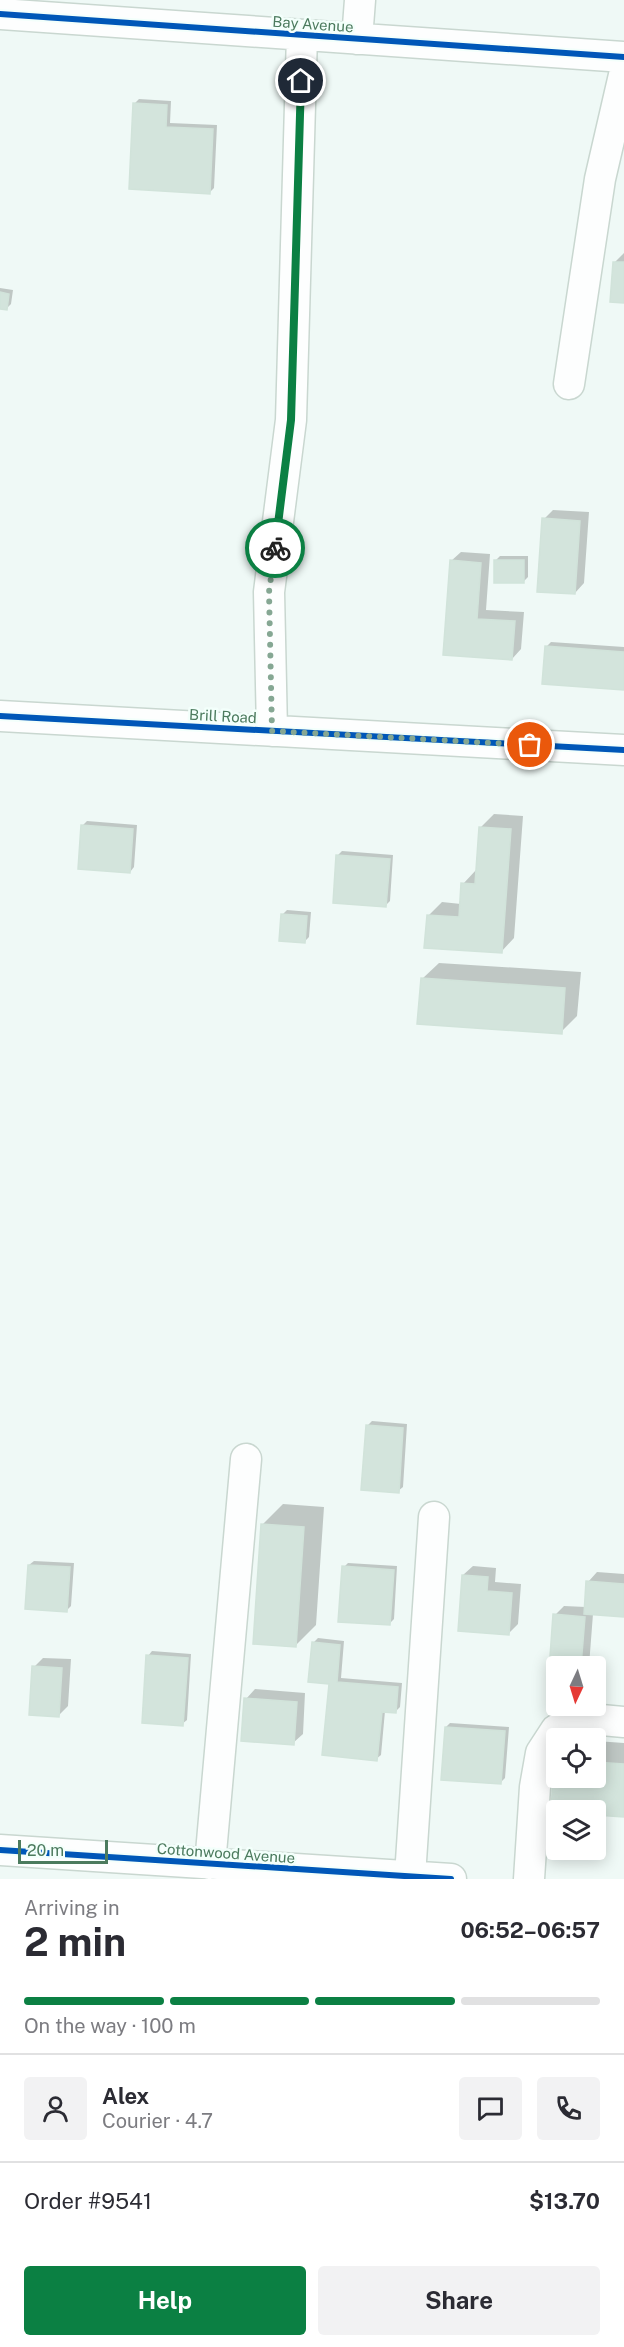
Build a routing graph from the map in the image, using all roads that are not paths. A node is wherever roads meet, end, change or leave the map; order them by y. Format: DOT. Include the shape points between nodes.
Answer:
graph roads {
  1 [pos="360,0"];
  2 [pos="0,14"];
  3 [pos="302,35"];
  4 [pos="357,39"];
  5 [pos="624,57"];
  6 [pos="624,75"];
  7 [pos="569,384"];
  8 [pos="0,716"];
  9 [pos="272,731"];
  10 [pos="624,750"];
  11 [pos="246,1459"];
  12 [pos="434,1517"];
  13 [pos="624,1722"];
  14 [pos="0,1850"];
  15 [pos="210,1864"];
  16 [pos="278,1874"];
  17 [pos="410,1876"];
  18 [pos="451,1879"];
  19 [pos="529,1879"];
  1 -- 4 [label="street"];
  2 -- 3 [label="street, Bay Avenue"];
  3 -- 4 [label="street, Bay Avenue"];
  3 -- 9 [label="street" via="291,420 269,592"];
  4 -- 5 [label="street, Bay Avenue"];
  6 -- 7 [label="street" via="600,179"];
  8 -- 9 [label="street, Brill Road"];
  9 -- 10 [label="street, Brill Road"];
  11 -- 15 [label="street"];
  12 -- 17 [label="street"];
  13 -- 19 [label="street" via="580,1718 556,1730 541,1753 534,1787"];
  14 -- 15 [label="street, Cottonwood Avenue"];
  15 -- 16 [label="street, Cottonwood Avenue"];
  16 -- 17 [label="street, Cottonwood Avenue"];
  17 -- 18 [label="street, Cottonwood Avenue"];
}
